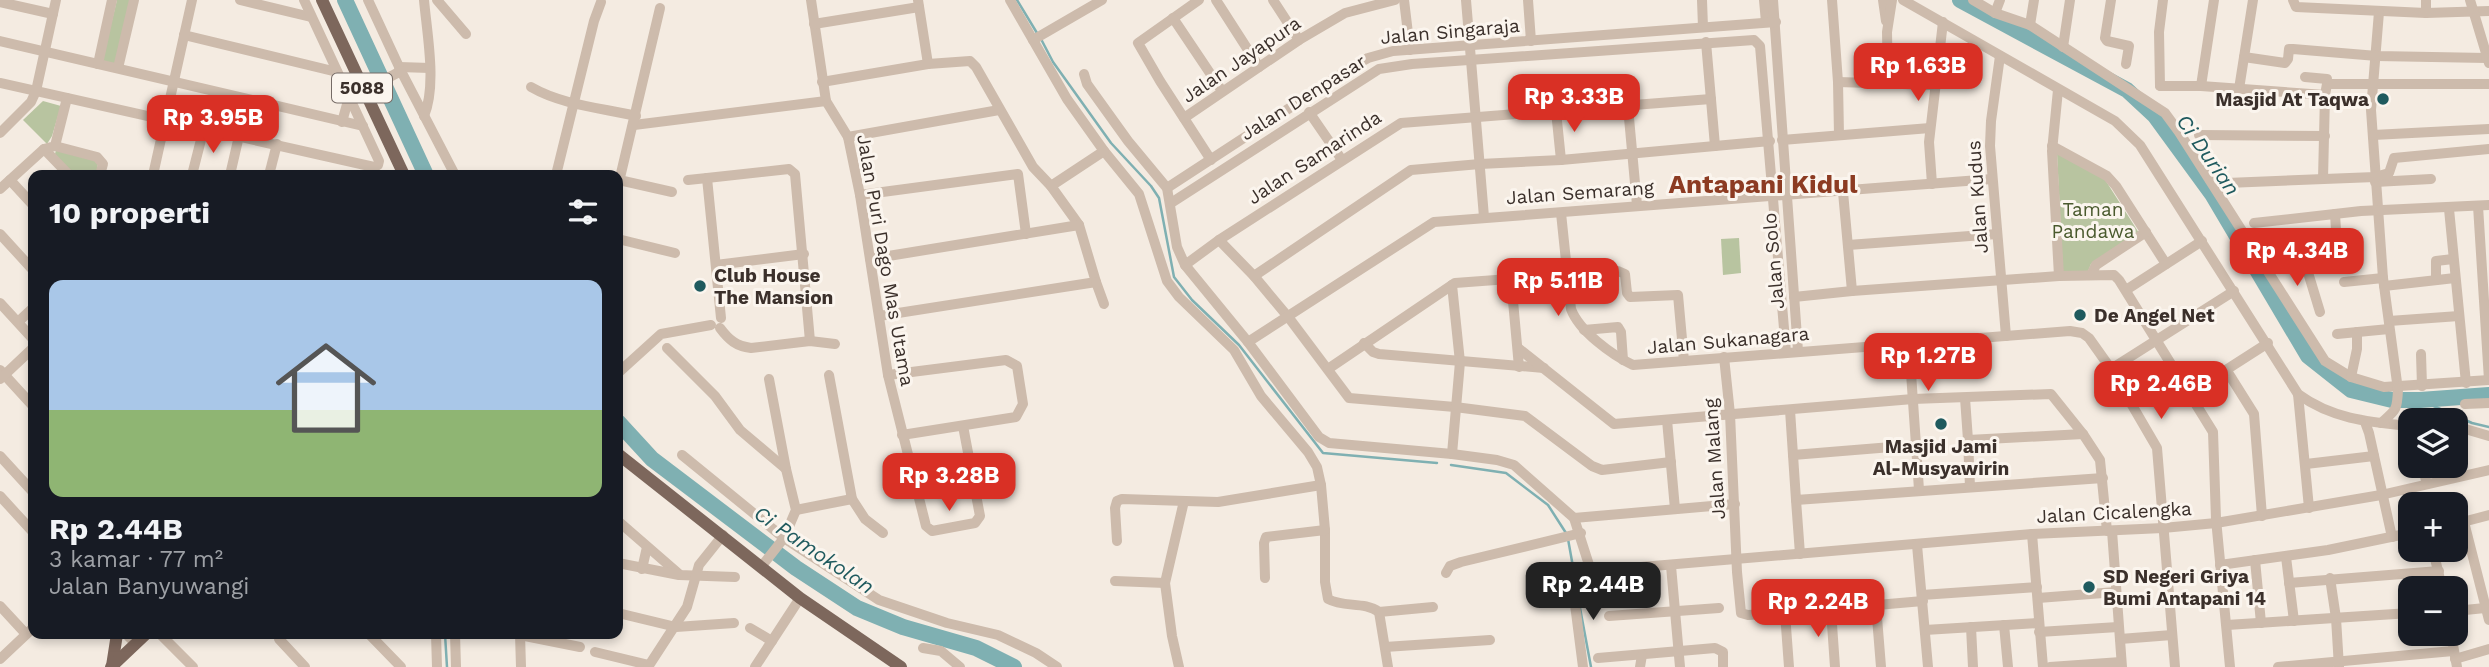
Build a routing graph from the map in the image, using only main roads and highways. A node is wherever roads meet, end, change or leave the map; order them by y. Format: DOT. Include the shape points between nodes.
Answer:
graph roads {
  1 [pos="322,0"];
  2 [pos="402,170"];
  3 [pos="623,458"];
  4 [pos="116,639"];
  5 [pos="129,639"];
  6 [pos="111,667"];
  7 [pos="901,667"];
  1 -- 2 [label="main road, 5088"];
  3 -- 7 [label="main road" via="800,598"];
  4 -- 6 [label="main road"];
  5 -- 6 [label="main road"];
}
